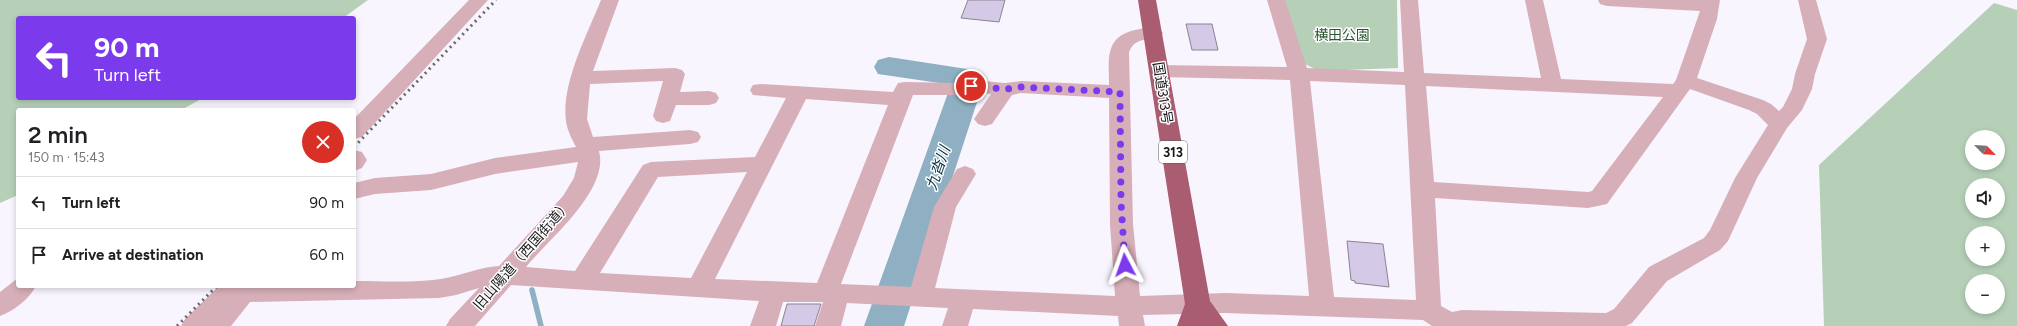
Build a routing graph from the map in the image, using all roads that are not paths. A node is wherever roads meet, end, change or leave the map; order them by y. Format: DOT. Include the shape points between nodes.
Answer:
graph roads {
  1 [pos="479,0"];
  2 [pos="610,0"];
  3 [pos="1147,0"];
  4 [pos="1276,0"];
  5 [pos="1409,0"];
  6 [pos="1534,0"];
  7 [pos="1607,0"];
  8 [pos="1807,0"];
  9 [pos="1710,3"];
  10 [pos="1153,33"];
  11 [pos="1160,71"];
  12 [pos="1299,74"];
  13 [pos="581,78"];
  14 [pos="1414,79"];
  15 [pos="1552,84"];
  16 [pos="1682,86"];
  17 [pos="1006,89"];
  18 [pos="760,90"];
  19 [pos="800,92"];
  20 [pos="1120,92"];
  21 [pos="709,98"];
  22 [pos="901,99"];
  23 [pos="985,119"];
  24 [pos="1779,124"];
  25 [pos="356,130"];
  26 [pos="690,137"];
  27 [pos="586,149"];
  28 [pos="762,164"];
  29 [pos="965,174"];
  30 [pos="1423,189"];
  31 [pos="356,191"];
  32 [pos="507,275"];
  33 [pos="582,282"];
  34 [pos="699,286"];
  35 [pos="22,288"];
  36 [pos="232,288"];
  37 [pos="774,292"];
  38 [pos="832,293"];
  39 [pos="903,297"];
  40 [pos="963,300"];
  41 [pos="0,306"];
  42 [pos="1323,307"];
  43 [pos="1194,315"];
  44 [pos="1130,316"];
  45 [pos="1436,319"];
  46 [pos="1610,324"];
  47 [pos="194,326"];
  48 [pos="216,326"];
  49 [pos="459,326"];
  50 [pos="763,326"];
  51 [pos="828,326"];
  52 [pos="955,326"];
  53 [pos="1214,326"];
  1 -- 25 [label="street"];
  2 -- 13 [label="street, 旧山陽道（西国街道）"];
  3 -- 10 [label="highway, 国道313号 / 313"];
  4 -- 12 [label="street"];
  5 -- 14 [label="street"];
  6 -- 15 [label="street"];
  7 -- 9 [label="street"];
  8 -- 24 [label="street" via="1817,40 1802,89 1792,110"];
  9 -- 16 [label="street" via="1708,19"];
  10 -- 11 [label="highway, 国道313号 / 313"];
  10 -- 20 [label="street" via="1129,37 1120,48"];
  11 -- 12 [label="street"];
  11 -- 43 [label="highway, 国道313号 / 313"];
  12 -- 14 [label="street"];
  12 -- 42 [label="street"];
  13 -- 21 [label="street" via="675,74 666,108"];
  13 -- 27 [label="street, 旧山陽道（西国街道）" via="576,124"];
  14 -- 15 [label="street"];
  14 -- 30 [label="street"];
  15 -- 16 [label="street"];
  16 -- 24 [label="street" via="1756,104"];
  16 -- 30 [label="street" via="1599,198 1588,200"];
  17 -- 20 [label="street" via="1021,87"];
  17 -- 22 [label="street" via="905,88"];
  17 -- 23 [label="street"];
  18 -- 19 [label="street"];
  19 -- 22 [label="street"];
  19 -- 28 [label="street"];
  20 -- 44 [label="street" via="1121,202"];
  22 -- 38 [label="street"];
  24 -- 46 [label="street" via="1746,178 1720,235 1712,244 1658,274 1623,316"];
  26 -- 27 [label="street"];
  27 -- 31 [label="street" via="495,166 431,182 375,186"];
  27 -- 32 [label="street, 旧山陽道（西国街道）" via="590,162 574,196"];
  28 -- 33 [label="street" via="650,170"];
  28 -- 34 [label="street"];
  29 -- 39 [label="street" via="945,206"];
  30 -- 45 [label="street"];
  32 -- 33 [label="street"];
  32 -- 48 [label="street" via="486,276 439,289 248,293 239,297"];
  32 -- 49 [label="street, 旧山陽道（西国街道）"];
  33 -- 34 [label="street"];
  34 -- 37 [label="street"];
  35 -- 41 [label="street"];
  36 -- 47 [label="street"];
  37 -- 38 [label="street"];
  37 -- 50 [label="street"];
  38 -- 39 [label="street"];
  38 -- 51 [label="street"];
  39 -- 40 [label="street"];
  40 -- 44 [label="street"];
  40 -- 52 [label="street"];
  42 -- 43 [label="street"];
  42 -- 45 [label="street"];
  43 -- 44 [label="street"];
  43 -- 53 [label="highway, 国道313号 / 313"];
  45 -- 46 [label="street" via="1450,323 1462,320"];
}
